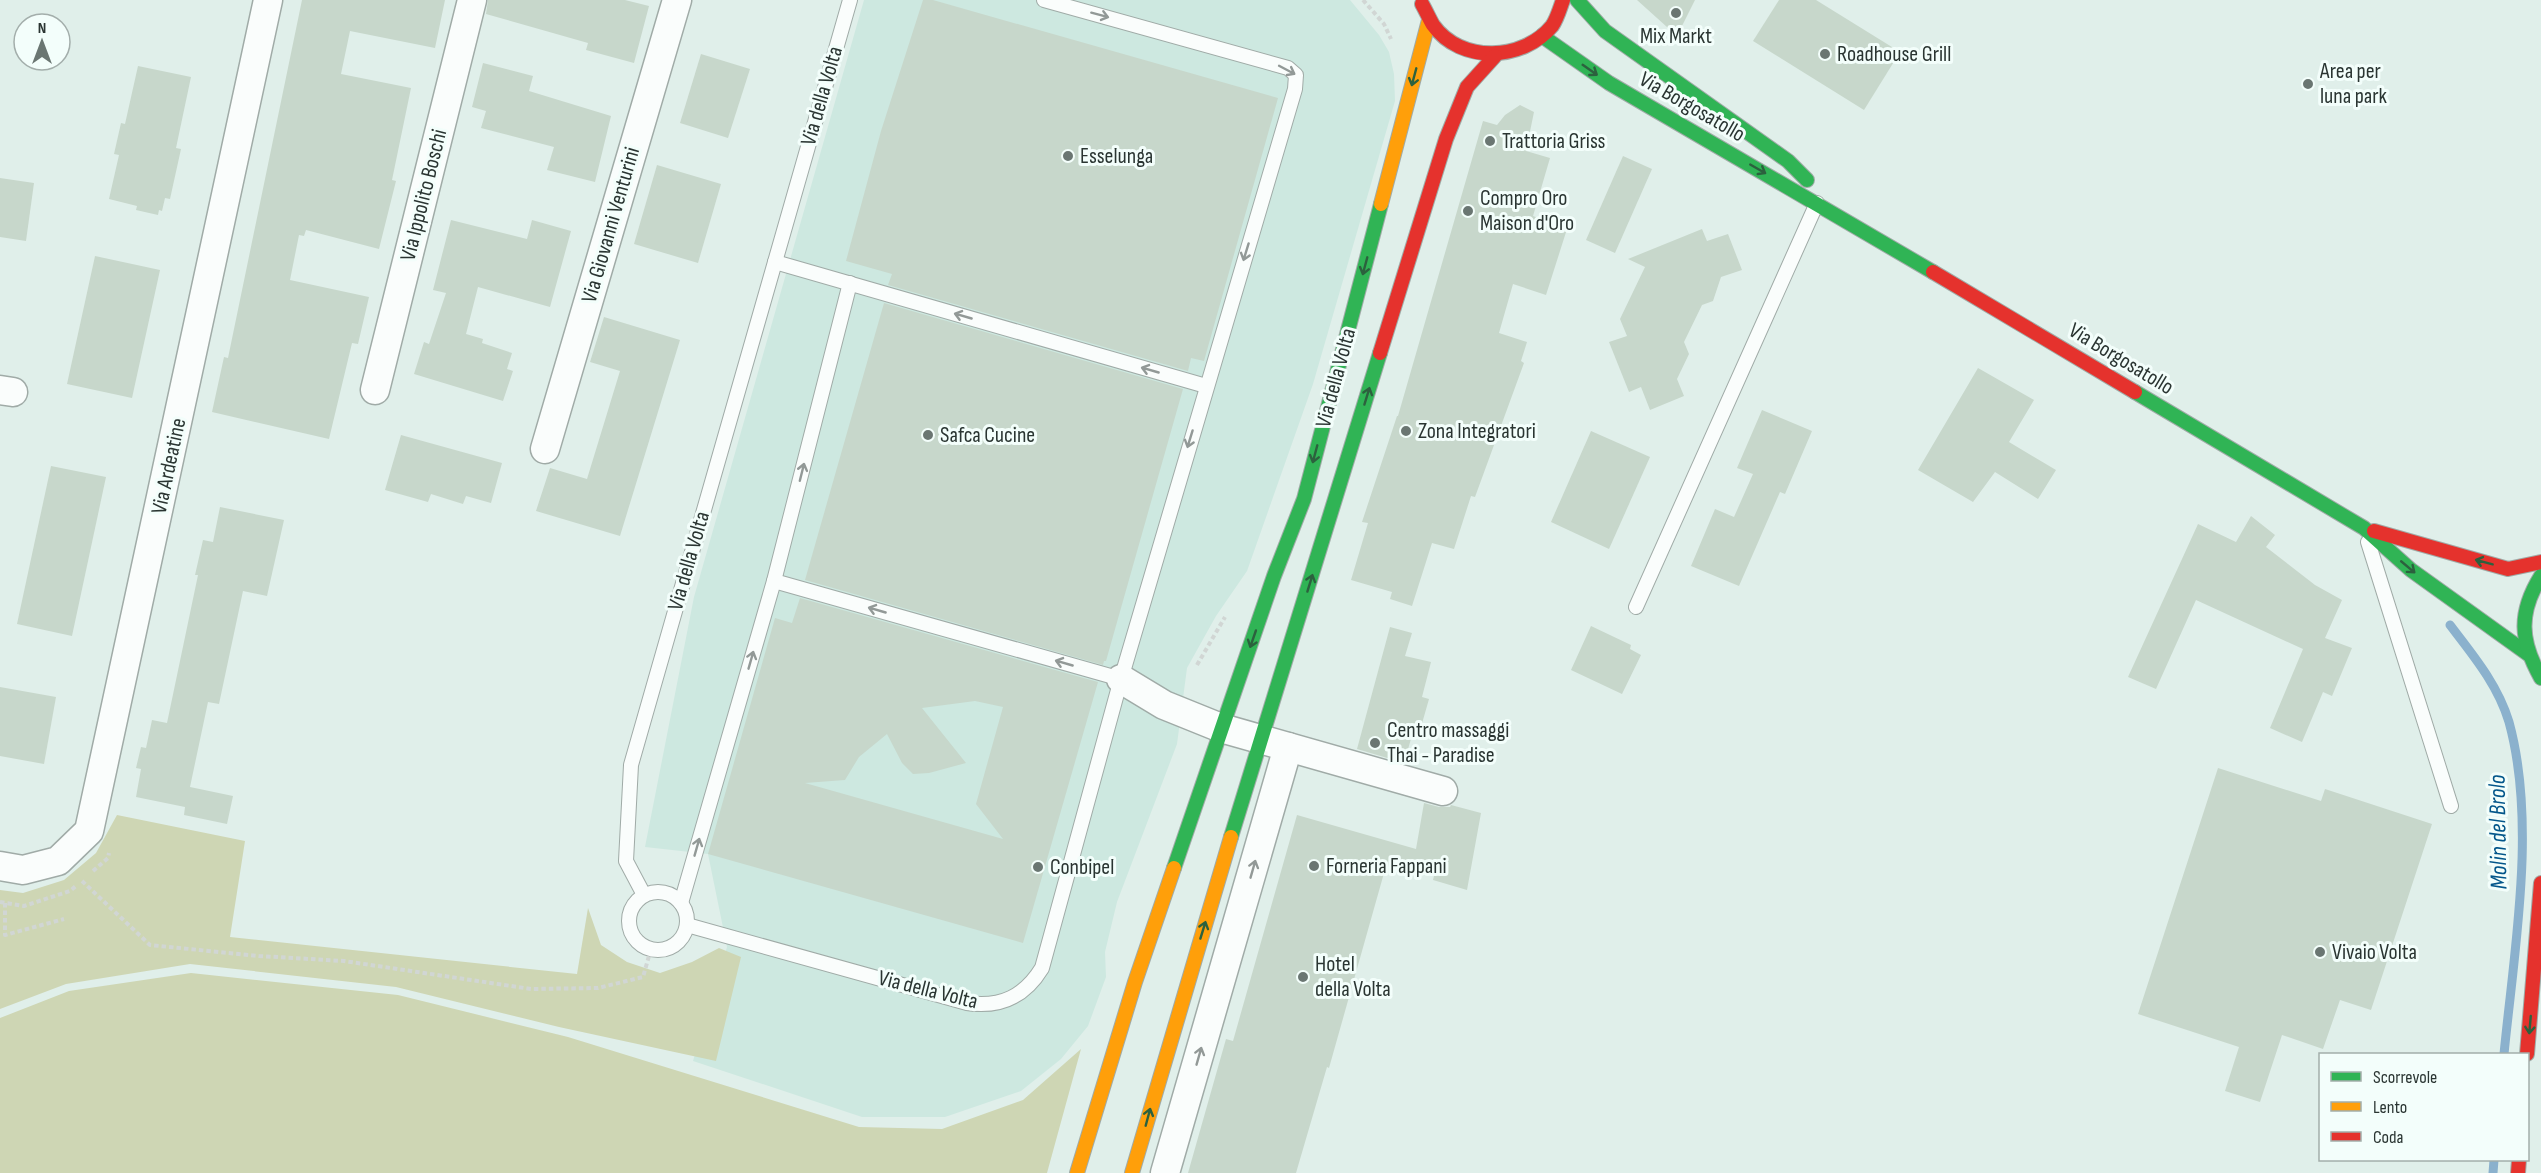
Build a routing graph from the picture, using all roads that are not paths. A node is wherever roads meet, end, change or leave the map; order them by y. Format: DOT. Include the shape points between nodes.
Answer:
graph roads {
  1 [pos="268,0"];
  2 [pos="472,0"];
  3 [pos="677,0"];
  4 [pos="850,0"];
  5 [pos="1044,0"];
  6 [pos="1421,0"];
  7 [pos="1563,0"];
  8 [pos="1577,0"];
  9 [pos="1429,20"];
  10 [pos="1542,36"];
  11 [pos="1495,56"];
  12 [pos="1817,203"];
  13 [pos="1856,226"];
  14 [pos="775,262"];
  15 [pos="850,283"];
  16 [pos="1206,386"];
  17 [pos="375,390"];
  18 [pos="545,449"];
  19 [pos="2364,528"];
  20 [pos="2541,562"];
  21 [pos="2541,576"];
  22 [pos="774,581"];
  23 [pos="1636,607"];
  24 [pos="2528,654"];
  25 [pos="2541,678"];
  26 [pos="1121,679"];
  27 [pos="2541,684"];
  28 [pos="1221,728"];
  29 [pos="1260,740"];
  30 [pos="1288,747"];
  31 [pos="1443,791"];
  32 [pos="2451,806"];
  33 [pos="0,866"];
  34 [pos="2541,883"];
  35 [pos="644,895"];
  36 [pos="681,903"];
  37 [pos="687,925"];
  38 [pos="2527,1053"];
  39 [pos="1077,1173"];
  40 [pos="1132,1173"];
  41 [pos="1165,1173"];
  1 -- 33 [label="street, Via Ardeatine" via="89,831 58,861 22,870"];
  2 -- 17 [label="street, Via Ippolito Boschi"];
  3 -- 18 [label="street, Via Giovanni Venturini"];
  4 -- 14 [label="lane, Via della Volta"];
  5 -- 16 [label="lane, Via della Volta, one-way" via="1288,68 1296,75"];
  6 -- 9 [label="main road"];
  7 -- 10 [label="main road" via="1554,22"];
  8 -- 13 [label="main road, Via Borgosatollo" via="1605,31 1788,161"];
  9 -- 11 [label="main road" via="1441,36 1457,47"];
  9 -- 28 [label="main road, Via della Volta, one-way" via="1304,499"];
  10 -- 11 [label="main road" via="1520,50"];
  10 -- 12 [label="main road, Via Borgosatollo, one-way" via="1609,83"];
  29 -- 11 [label="main road, Via della Volta, one-way" via="1446,139 1467,87"];
  12 -- 13 [label="main road, Via Borgosatollo"];
  12 -- 23 [label="lane"];
  13 -- 19 [label="main road, Via Borgosatollo"];
  14 -- 15 [label="lane"];
  14 -- 35 [label="lane, Via della Volta" via="631,765 626,861"];
  16 -- 15 [label="lane, one-way"];
  22 -- 15 [label="lane, one-way"];
  16 -- 26 [label="lane, Via della Volta, one-way"];
  20 -- 19 [label="main road, Via Borgosatollo, one-way" via="2508,569"];
  19 -- 24 [label="main road, Via Borgosatollo, one-way" via="2411,570"];
  19 -- 32 [label="lane"];
  21 -- 24 [label="main road" via="2528,601 2523,628"];
  26 -- 22 [label="lane, one-way"];
  36 -- 22 [label="lane, one-way"];
  24 -- 25 [label="main road"];
  25 -- 27 [label="main road"];
  26 -- 28 [label="street" via="1164,705"];
  26 -- 37 [label="lane, Via della Volta" via="1042,968 1029,986 1011,999 997,1004 967,1003"];
  28 -- 29 [label="street"];
  28 -- 39 [label="main road, Via della Volta" via="1135,982"];
  29 -- 30 [label="street"];
  40 -- 29 [label="main road, Via della Volta, one-way"];
  30 -- 31 [label="street"];
  41 -- 30 [label="street, one-way"];
  34 -- 38 [label="main road, one-way"];
  35 -- 36 [label="lane" via="664,892"];
  35 -- 37 [label="lane" via="632,907 629,927 640,944 665,949 677,943"];
  36 -- 37 [label="lane"];
}
